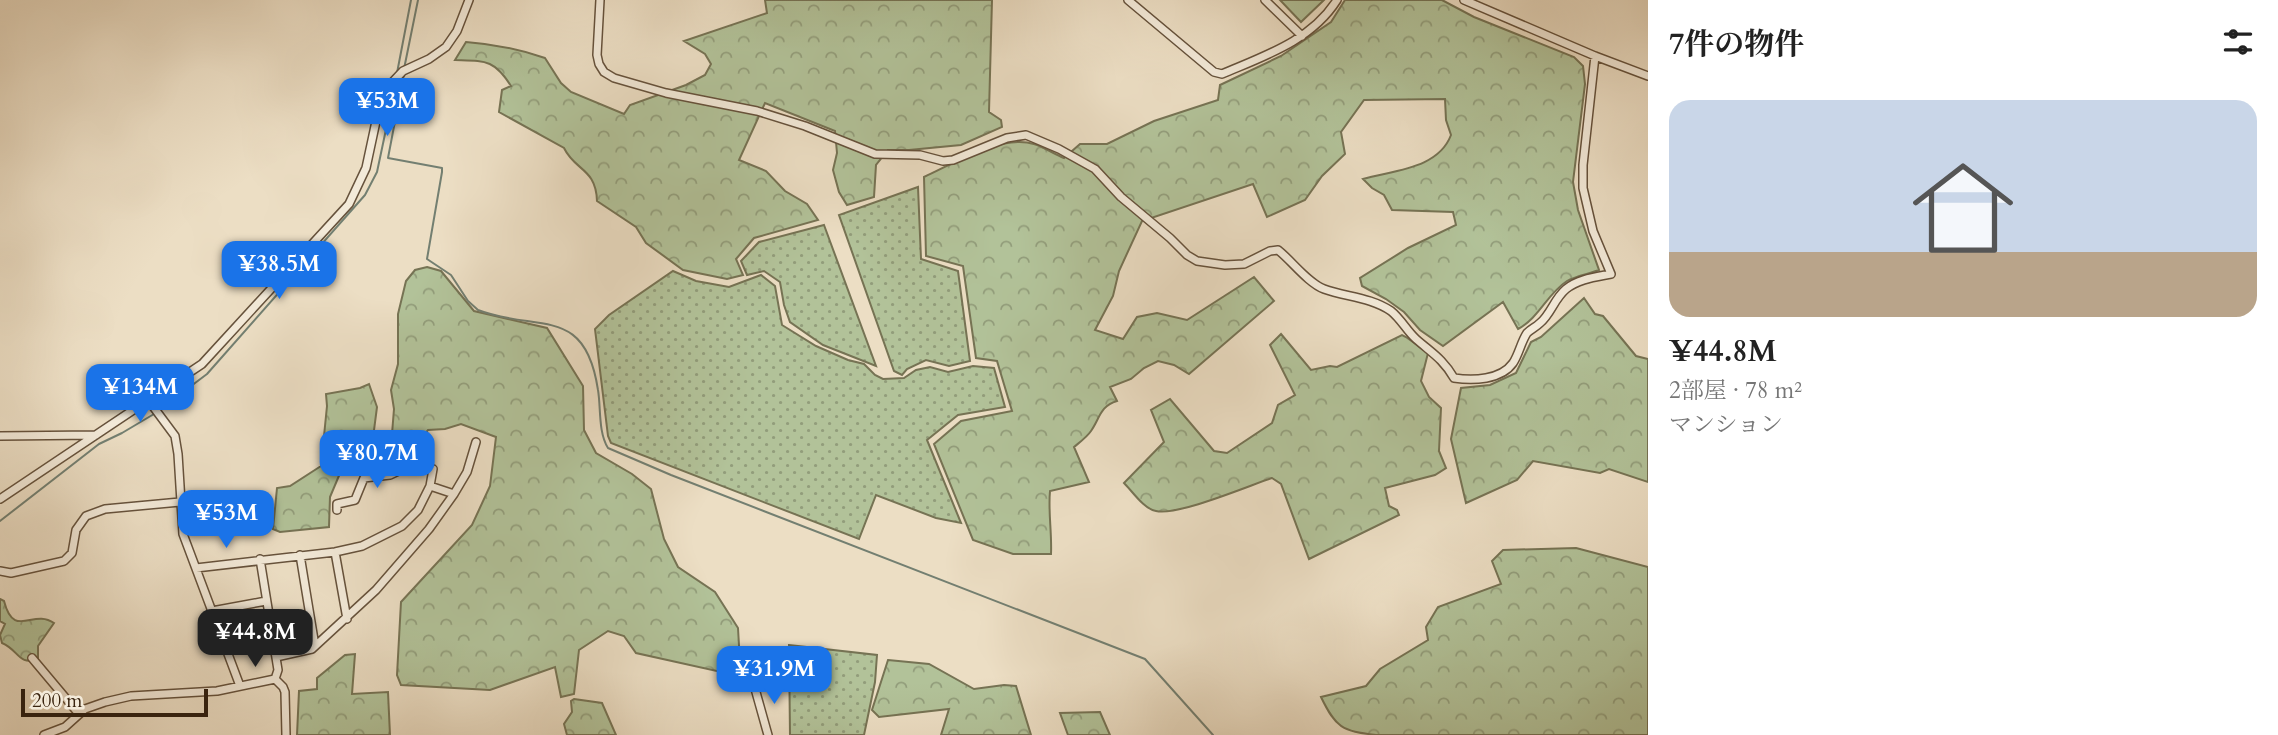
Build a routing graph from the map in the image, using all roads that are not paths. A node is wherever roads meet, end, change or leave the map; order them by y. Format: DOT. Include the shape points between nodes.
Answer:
graph roads {
  1 [pos="469,0"];
  2 [pos="600,0"];
  3 [pos="1128,0"];
  4 [pos="1265,0"];
  5 [pos="1337,0"];
  6 [pos="1464,0"];
  7 [pos="1484,4"];
  8 [pos="1302,36"];
  9 [pos="1595,57"];
  10 [pos="1648,76"];
  11 [pos="149,401"];
  12 [pos="97,435"];
  13 [pos="0,436"];
  14 [pos="476,442"];
  15 [pos="430,486"];
  16 [pos="454,494"];
  17 [pos="0,499"];
  18 [pos="180,502"];
  19 [pos="337,510"];
  20 [pos="335,552"];
  21 [pos="300,555"];
  22 [pos="260,559"];
  23 [pos="195,568"];
  24 [pos="0,571"];
  25 [pos="266,600"];
  26 [pos="212,611"];
  27 [pos="347,619"];
  28 [pos="273,640"];
  29 [pos="315,646"];
  30 [pos="226,648"];
  31 [pos="276,657"];
  32 [pos="32,658"];
  33 [pos="275,679"];
  34 [pos="754,685"];
  35 [pos="240,686"];
  36 [pos="79,714"];
  37 [pos="44,735"];
  38 [pos="286,735"];
  39 [pos="768,735"];
  1 -- 11 [label="street" via="446,47 403,71 386,89 366,168 349,204 202,364"];
  2 -- 9 [label="street" via="597,55 604,72 614,78 757,111 875,154 953,160 1026,135 1095,169 1140,215 1197,261 1244,264 1278,250 1324,289 1389,310 1445,363 1454,378 1465,380 1500,374 1512,365 1529,331 1550,312 1558,297 1580,281 1611,274 1593,231 1583,188"];
  3 -- 8 [label="street" via="1222,74"];
  4 -- 8 [label="street"];
  5 -- 8 [label="street"];
  6 -- 7 [label="street"];
  7 -- 9 [label="street"];
  9 -- 10 [label="street"];
  11 -- 12 [label="street"];
  11 -- 18 [label="street" via="175,436"];
  12 -- 13 [label="street"];
  12 -- 17 [label="street"];
  14 -- 16 [label="street"];
  15 -- 16 [label="street"];
  15 -- 19 [label="street" via="433,465 411,465 390,475 366,477 355,500 337,504"];
  15 -- 20 [label="street" via="418,510 402,526 362,546"];
  16 -- 27 [label="street" via="405,558"];
  18 -- 23 [label="street" via="183,534"];
  18 -- 24 [label="street" via="105,509 86,516 76,530 72,553 64,561 11,573"];
  20 -- 21 [label="street"];
  20 -- 27 [label="street"];
  21 -- 22 [label="street"];
  21 -- 29 [label="street"];
  22 -- 23 [label="street"];
  22 -- 25 [label="street"];
  23 -- 26 [label="street"];
  25 -- 26 [label="street"];
  25 -- 28 [label="street"];
  26 -- 30 [label="street"];
  27 -- 29 [label="street"];
  28 -- 30 [label="street"];
  28 -- 31 [label="street"];
  29 -- 31 [label="street"];
  30 -- 35 [label="street"];
  31 -- 33 [label="street"];
  32 -- 36 [label="street"];
  33 -- 35 [label="street"];
  33 -- 38 [label="street" via="285,692"];
  34 -- 39 [label="street"];
  35 -- 36 [label="street" via="131,696 97,703"];
  36 -- 37 [label="street" via="65,727"];
}
